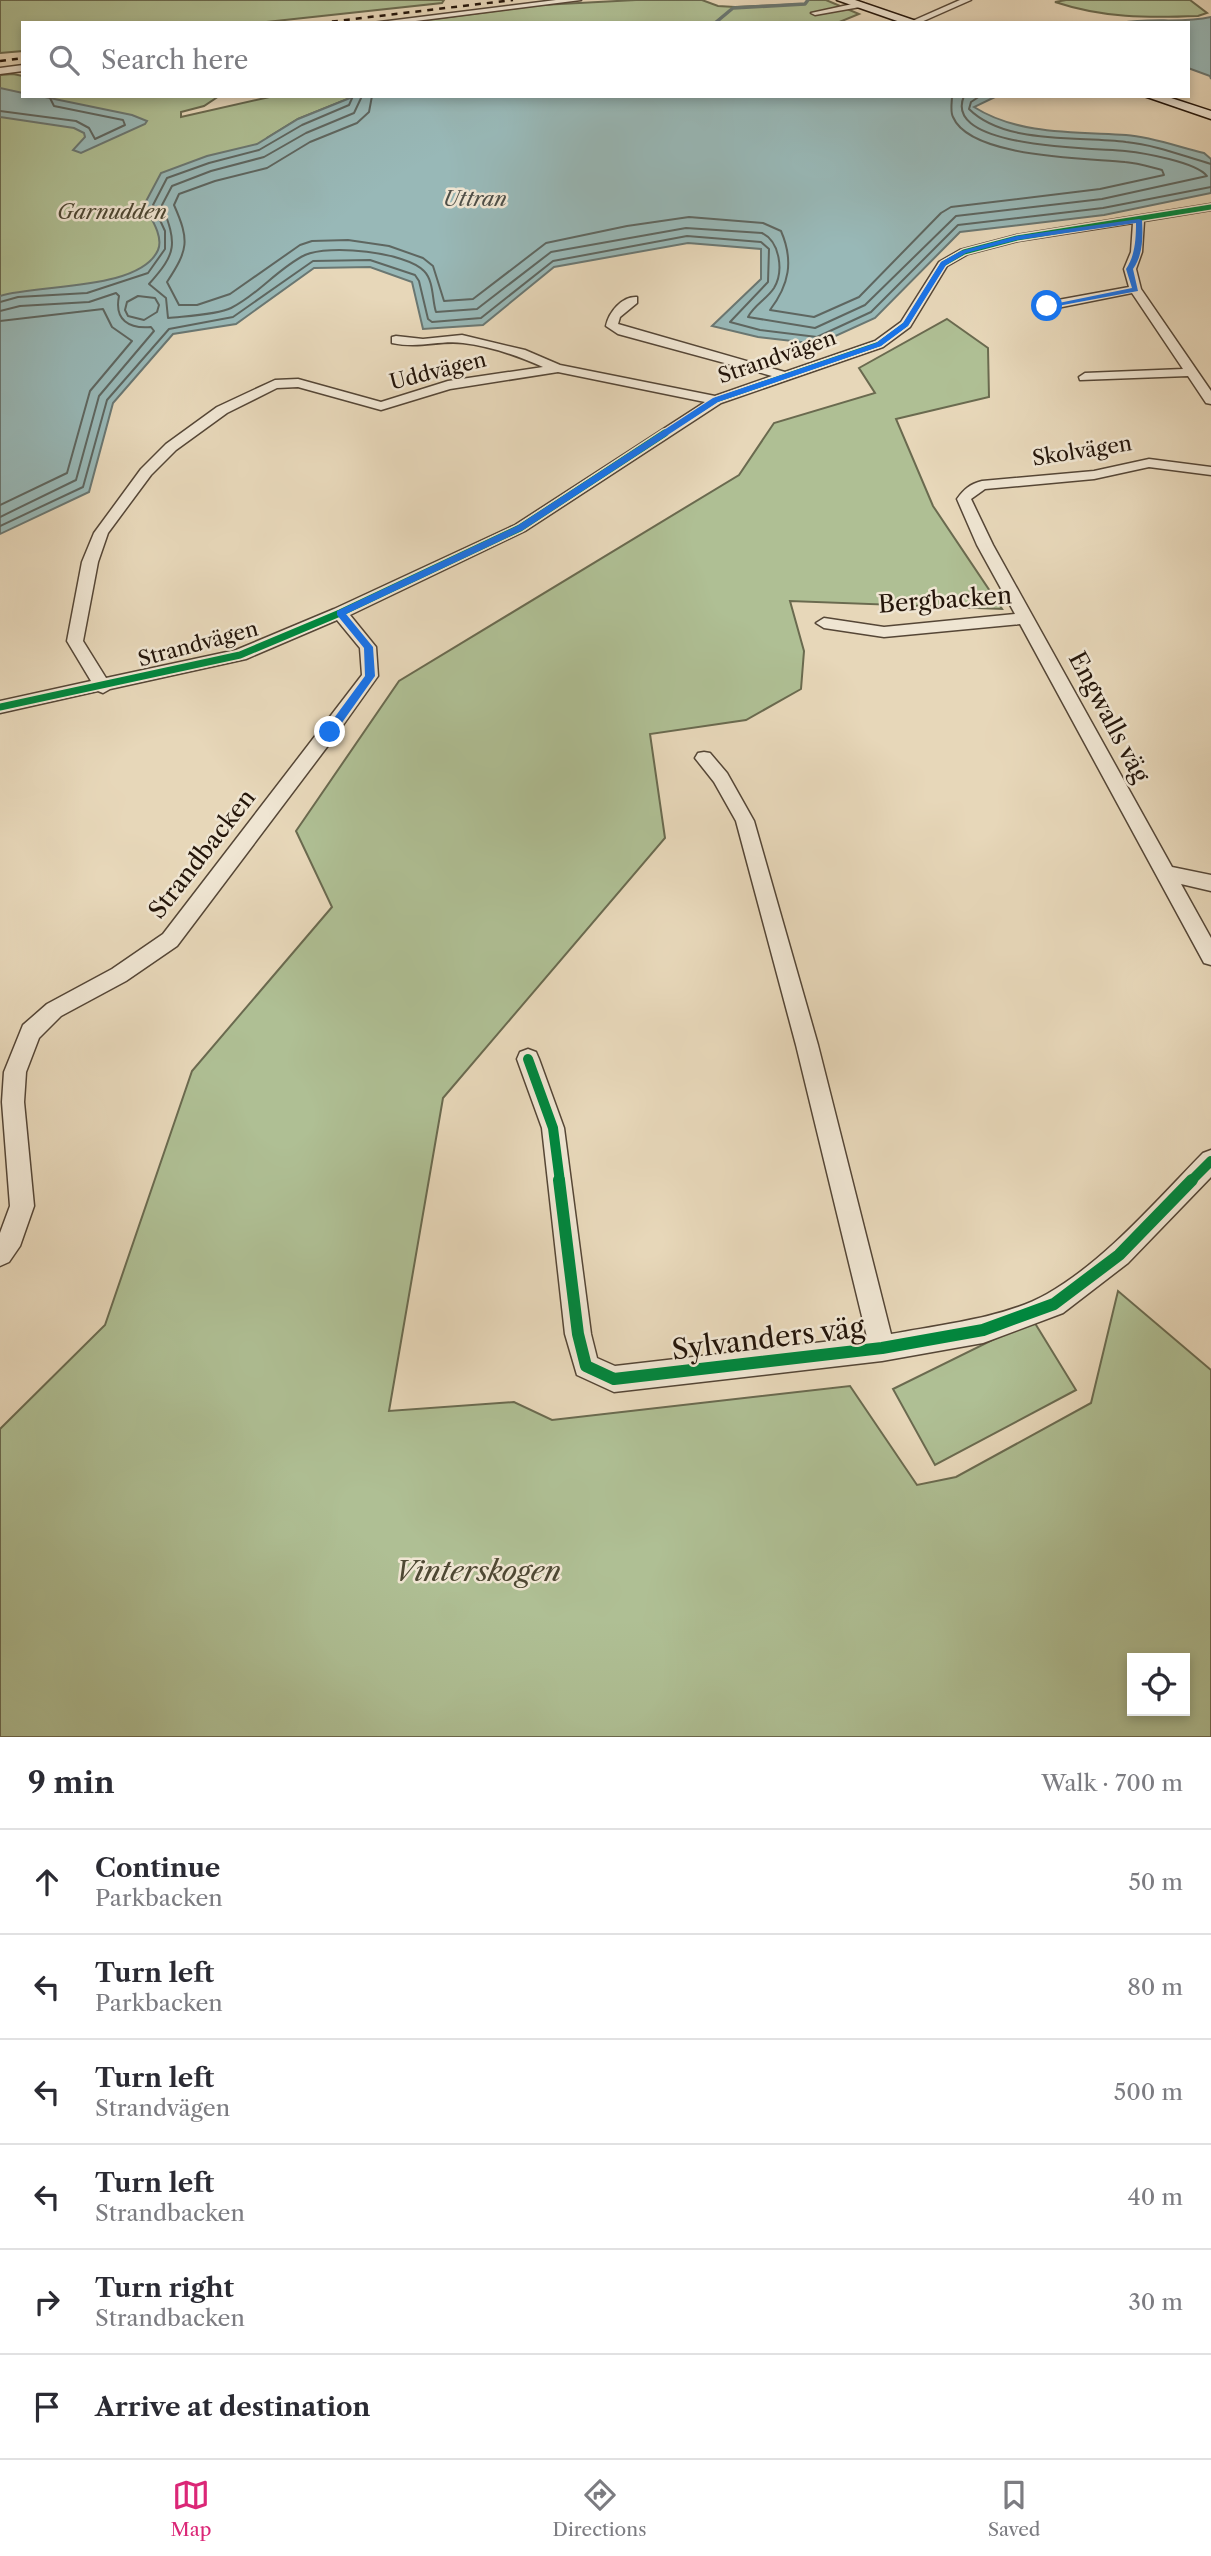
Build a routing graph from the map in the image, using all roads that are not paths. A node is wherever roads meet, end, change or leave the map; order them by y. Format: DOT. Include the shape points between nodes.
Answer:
graph roads {
  1 [pos="577,0"];
  2 [pos="967,0"];
  3 [pos="851,5"];
  4 [pos="815,13"];
  5 [pos="393,21"];
  6 [pos="911,21"];
  7 [pos="917,21"];
  8 [pos="21,68"];
  9 [pos="0,71"];
  10 [pos="1156,98"];
  11 [pos="1211,115"];
  12 [pos="1211,207"];
  13 [pos="1139,220"];
  14 [pos="1135,289"];
  15 [pos="633,300"];
  16 [pos="1047,306"];
  17 [pos="396,340"];
  18 [pos="558,368"];
  19 [pos="1192,372"];
  20 [pos="785,376"];
  21 [pos="1085,377"];
  22 [pos="716,400"];
  23 [pos="1211,400"];
  24 [pos="1211,471"];
  25 [pos="964,499"];
  26 [pos="340,613"];
  27 [pos="1027,618"];
  28 [pos="824,623"];
  29 [pos="103,687"];
  30 [pos="0,707"];
  31 [pos="704,758"];
  32 [pos="1164,873"];
  33 [pos="1211,883"];
  34 [pos="1211,957"];
  35 [pos="528,1059"];
  36 [pos="1211,1161"];
  37 [pos="0,1254"];
  38 [pos="882,1348"];
  1 -- 5 [label="street"];
  2 -- 7 [label="street"];
  3 -- 4 [label="street"];
  3 -- 6 [label="street"];
  8 -- 9 [label="street"];
  10 -- 11 [label="street"];
  12 -- 13 [label="street, Strandvägen"];
  13 -- 14 [label="street" via="1140,239 1130,269"];
  13 -- 20 [label="street, Strandvägen" via="1017,238 964,252 943,264 906,324 878,344"];
  14 -- 16 [label="street"];
  14 -- 19 [label="street"];
  15 -- 20 [label="street" via="614,316 612,326"];
  17 -- 18 [label="street" via="462,339 521,353"];
  18 -- 22 [label="street, Uddvägen"];
  18 -- 29 [label="street, Uddvägen" via="448,385 381,407 298,383 275,384 222,410 171,447 146,472 101,533 90,562 75,641"];
  19 -- 21 [label="street"];
  19 -- 23 [label="street"];
  20 -- 22 [label="street, Strandvägen"];
  22 -- 26 [label="street, Strandvägen" via="520,528"];
  24 -- 25 [label="street, Skolvägen" via="1138,463 1094,475 982,485"];
  25 -- 27 [label="street, Engwalls väg"];
  26 -- 29 [label="street, Strandvägen" via="240,655"];
  26 -- 37 [label="street, Strandbacken" via="368,647 370,676 330,732 170,940 119,975 54,1010 31,1032 15,1072 13,1102 23,1206"];
  27 -- 28 [label="street, Bergbacken" via="884,632"];
  27 -- 32 [label="street, Engwalls väg"];
  29 -- 30 [label="street, Strandvägen"];
  31 -- 38 [label="street, Sylvanders väg" via="721,778 748,832 807,1045"];
  32 -- 33 [label="street"];
  32 -- 34 [label="street, Engwalls väg"];
  35 -- 38 [label="street, Sylvanders väg" via="554,1128 578,1334 586,1366 614,1379"];
  36 -- 38 [label="street, Sylvanders väg" via="1119,1255 1054,1304 982,1330"];
}
